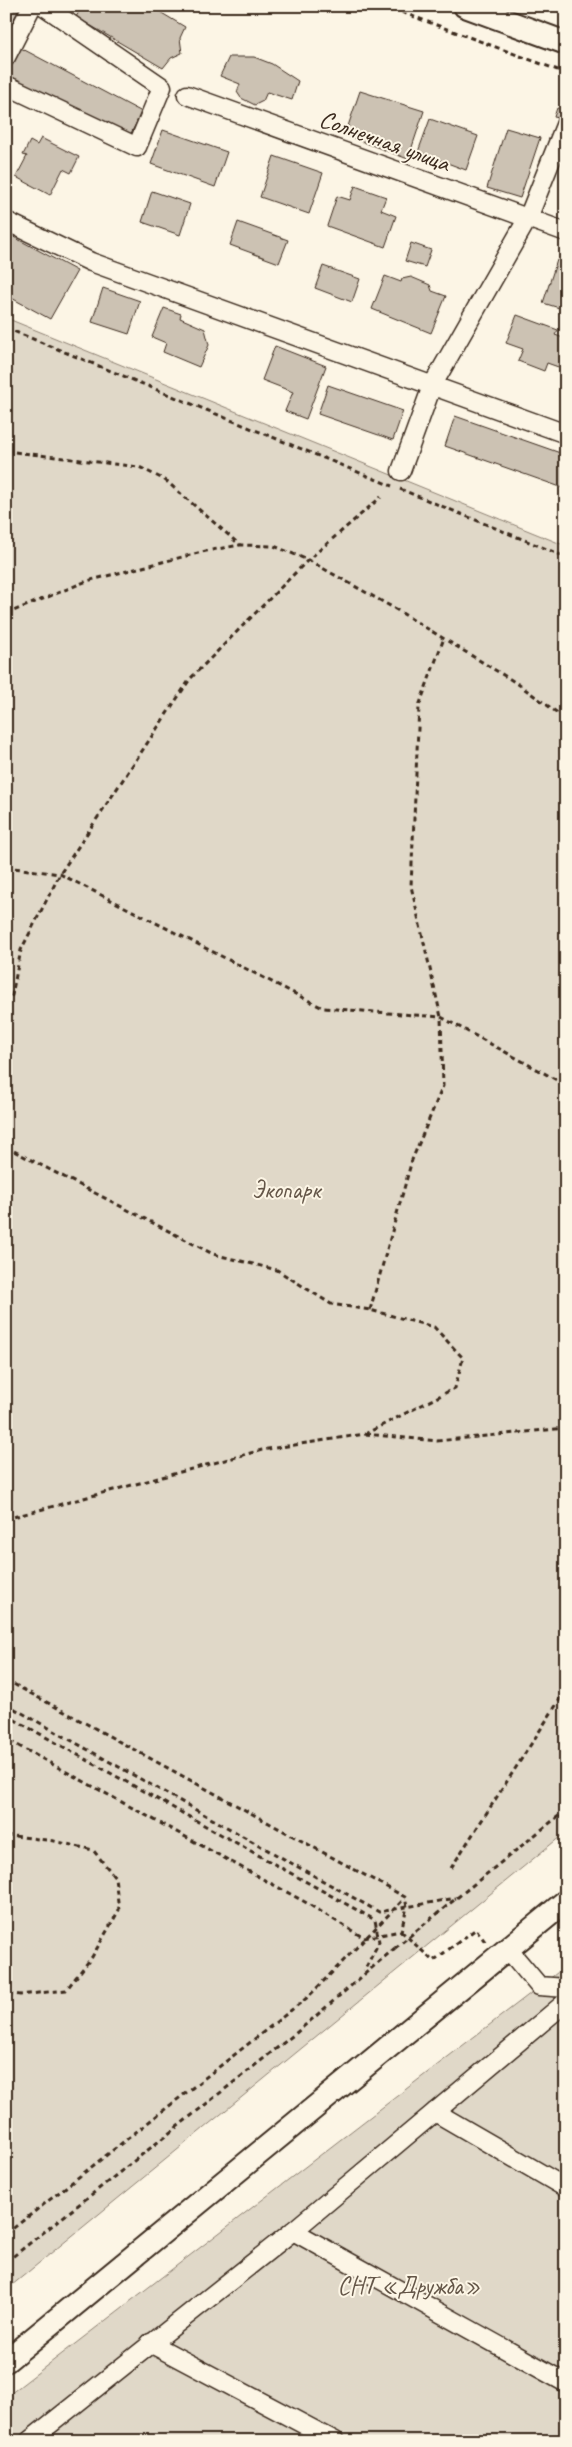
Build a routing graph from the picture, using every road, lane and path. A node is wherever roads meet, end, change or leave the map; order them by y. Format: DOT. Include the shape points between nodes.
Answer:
graph roads {
  1 [pos="32,6"];
  2 [pos="44,6"];
  3 [pos="386,6"];
  4 [pos="465,6"];
  5 [pos="566,43"];
  6 [pos="6,57"];
  7 [pos="566,73"];
  8 [pos="6,85"];
  9 [pos="187,95"];
  10 [pos="566,123"];
  11 [pos="528,218"];
  12 [pos="6,220"];
  13 [pos="566,232"];
  14 [pos="6,328"];
  15 [pos="432,386"];
  16 [pos="566,434"];
  17 [pos="6,451"];
  18 [pos="401,471"];
  19 [pos="381,496"];
  20 [pos="240,545"];
  21 [pos="566,557"];
  22 [pos="308,560"];
  23 [pos="6,614"];
  24 [pos="444,638"];
  25 [pos="566,719"];
  26 [pos="6,866"];
  27 [pos="60,874"];
  28 [pos="6,1004"];
  29 [pos="441,1017"];
  30 [pos="566,1085"];
  31 [pos="6,1147"];
  32 [pos="370,1310"];
  33 [pos="566,1428"];
  34 [pos="365,1434"];
  35 [pos="6,1519"];
  36 [pos="6,1680"];
  37 [pos="566,1690"];
  38 [pos="6,1704"];
  39 [pos="6,1715"];
  40 [pos="6,1738"];
  41 [pos="566,1810"];
  42 [pos="6,1835"];
  43 [pos="451,1868"];
  44 [pos="405,1897"];
  45 [pos="456,1898"];
  46 [pos="566,1901"];
  47 [pos="407,1907"];
  48 [pos="395,1909"];
  49 [pos="376,1928"];
  50 [pos="401,1931"];
  51 [pos="377,1936"];
  52 [pos="364,1938"];
  53 [pos="502,1953"];
  54 [pos="362,1975"];
  55 [pos="566,1988"];
  56 [pos="6,1993"];
  57 [pos="566,2002"];
  58 [pos="435,2112"];
  59 [pos="566,2188"];
  60 [pos="293,2231"];
  61 [pos="6,2234"];
  62 [pos="6,2262"];
  63 [pos="150,2343"];
  64 [pos="6,2361"];
  65 [pos="566,2383"];
  66 [pos="28,2441"];
  67 [pos="334,2441"];
  1 -- 6 [label="street"];
  2 -- 8 [label="street" via="162,87 137,147"];
  3 -- 7 [label="path"];
  4 -- 5 [label="main road"];
  9 -- 11 [label="street, Солнечная улица"];
  10 -- 11 [label="street"];
  11 -- 13 [label="street, Солнечная улица"];
  11 -- 15 [label="street"];
  12 -- 15 [label="street" via="91,262"];
  14 -- 21 [label="path"];
  15 -- 16 [label="street"];
  15 -- 18 [label="street"];
  17 -- 20 [label="path" via="139,467 165,480"];
  19 -- 22 [label="path"];
  20 -- 22 [label="path" via="274,546"];
  20 -- 23 [label="path" via="87,581"];
  22 -- 24 [label="path"];
  22 -- 27 [label="path" via="190,680"];
  24 -- 25 [label="path" via="518,684"];
  24 -- 29 [label="path" via="419,706 411,886"];
  26 -- 27 [label="path"];
  27 -- 28 [label="path" via="21,950 12,995"];
  27 -- 29 [label="path" via="323,1008"];
  29 -- 30 [label="path"];
  29 -- 32 [label="path" via="443,1086 412,1160"];
  31 -- 32 [label="path" via="212,1254 277,1270 331,1304"];
  32 -- 34 [label="path" via="434,1327 463,1358 455,1388"];
  33 -- 34 [label="path" via="437,1441"];
  34 -- 35 [label="path" via="262,1450"];
  36 -- 44 [label="path"];
  37 -- 43 [label="path"];
  38 -- 48 [label="path" via="379,1912"];
  39 -- 49 [label="path" via="375,1920"];
  40 -- 52 [label="path" via="305,1902"];
  41 -- 45 [label="path"];
  42 -- 56 [label="path" via="93,1850 115,1877 119,1910 92,1957 66,1990 20,1995"];
  44 -- 47 [label="path"];
  44 -- 48 [label="path"];
  45 -- 47 [label="path"];
  45 -- 54 [label="path, bridge"];
  46 -- 53 [label="main road"];
  47 -- 48 [label="path"];
  47 -- 50 [label="path"];
  48 -- 49 [label="path"];
  49 -- 51 [label="path"];
  49 -- 52 [label="path"];
  50 -- 51 [label="path"];
  50 -- 53 [label="path" via="433,1961 476,1929"];
  51 -- 52 [label="path"];
  51 -- 54 [label="path" via="379,1942"];
  52 -- 61 [label="path" via="308,1997"];
  53 -- 55 [label="street" via="539,1986"];
  53 -- 64 [label="main road"];
  54 -- 62 [label="path" via="296,2033"];
  57 -- 58 [label="street"];
  58 -- 59 [label="street"];
  58 -- 60 [label="street"];
  60 -- 63 [label="street"];
  60 -- 65 [label="street"];
  63 -- 66 [label="street"];
  63 -- 67 [label="street"];
}
